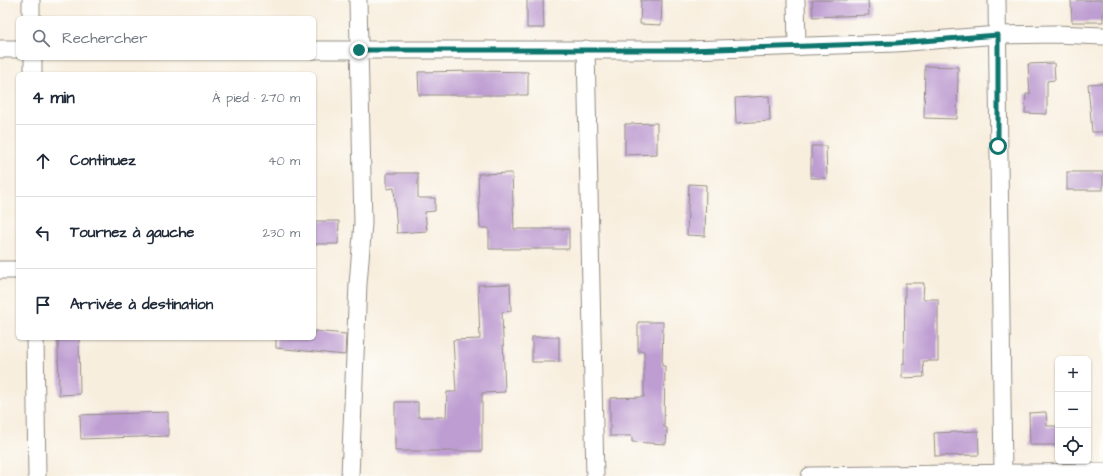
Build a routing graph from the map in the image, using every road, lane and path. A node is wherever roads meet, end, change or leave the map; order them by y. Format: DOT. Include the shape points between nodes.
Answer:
graph roads {
  1 [pos="31,0"];
  2 [pos="358,0"];
  3 [pos="796,0"];
  4 [pos="997,0"];
  5 [pos="32,16"];
  6 [pos="998,35"];
  7 [pos="1103,36"];
  8 [pos="797,47"];
  9 [pos="586,48"];
  10 [pos="0,49"];
  11 [pos="16,49"];
  12 [pos="316,50"];
  13 [pos="359,50"];
  14 [pos="33,60"];
  15 [pos="33,72"];
  16 [pos="0,270"];
  17 [pos="16,270"];
  18 [pos="35,340"];
  19 [pos="1103,472"];
  20 [pos="1003,474"];
  21 [pos="37,476"];
  22 [pos="350,476"];
  23 [pos="595,476"];
  24 [pos="810,476"];
  1 -- 5 [label="street"];
  2 -- 13 [label="street"];
  3 -- 8 [label="street"];
  4 -- 6 [label="street"];
  6 -- 7 [label="street"];
  6 -- 8 [label="street"];
  6 -- 20 [label="street"];
  8 -- 9 [label="street" via="688,50"];
  9 -- 13 [label="street"];
  9 -- 23 [label="street"];
  10 -- 11 [label="street"];
  12 -- 13 [label="street"];
  13 -- 22 [label="street" via="363,223"];
  14 -- 15 [label="street"];
  16 -- 17 [label="street"];
  18 -- 21 [label="street"];
  19 -- 20 [label="street"];
  20 -- 24 [label="street"];
}
